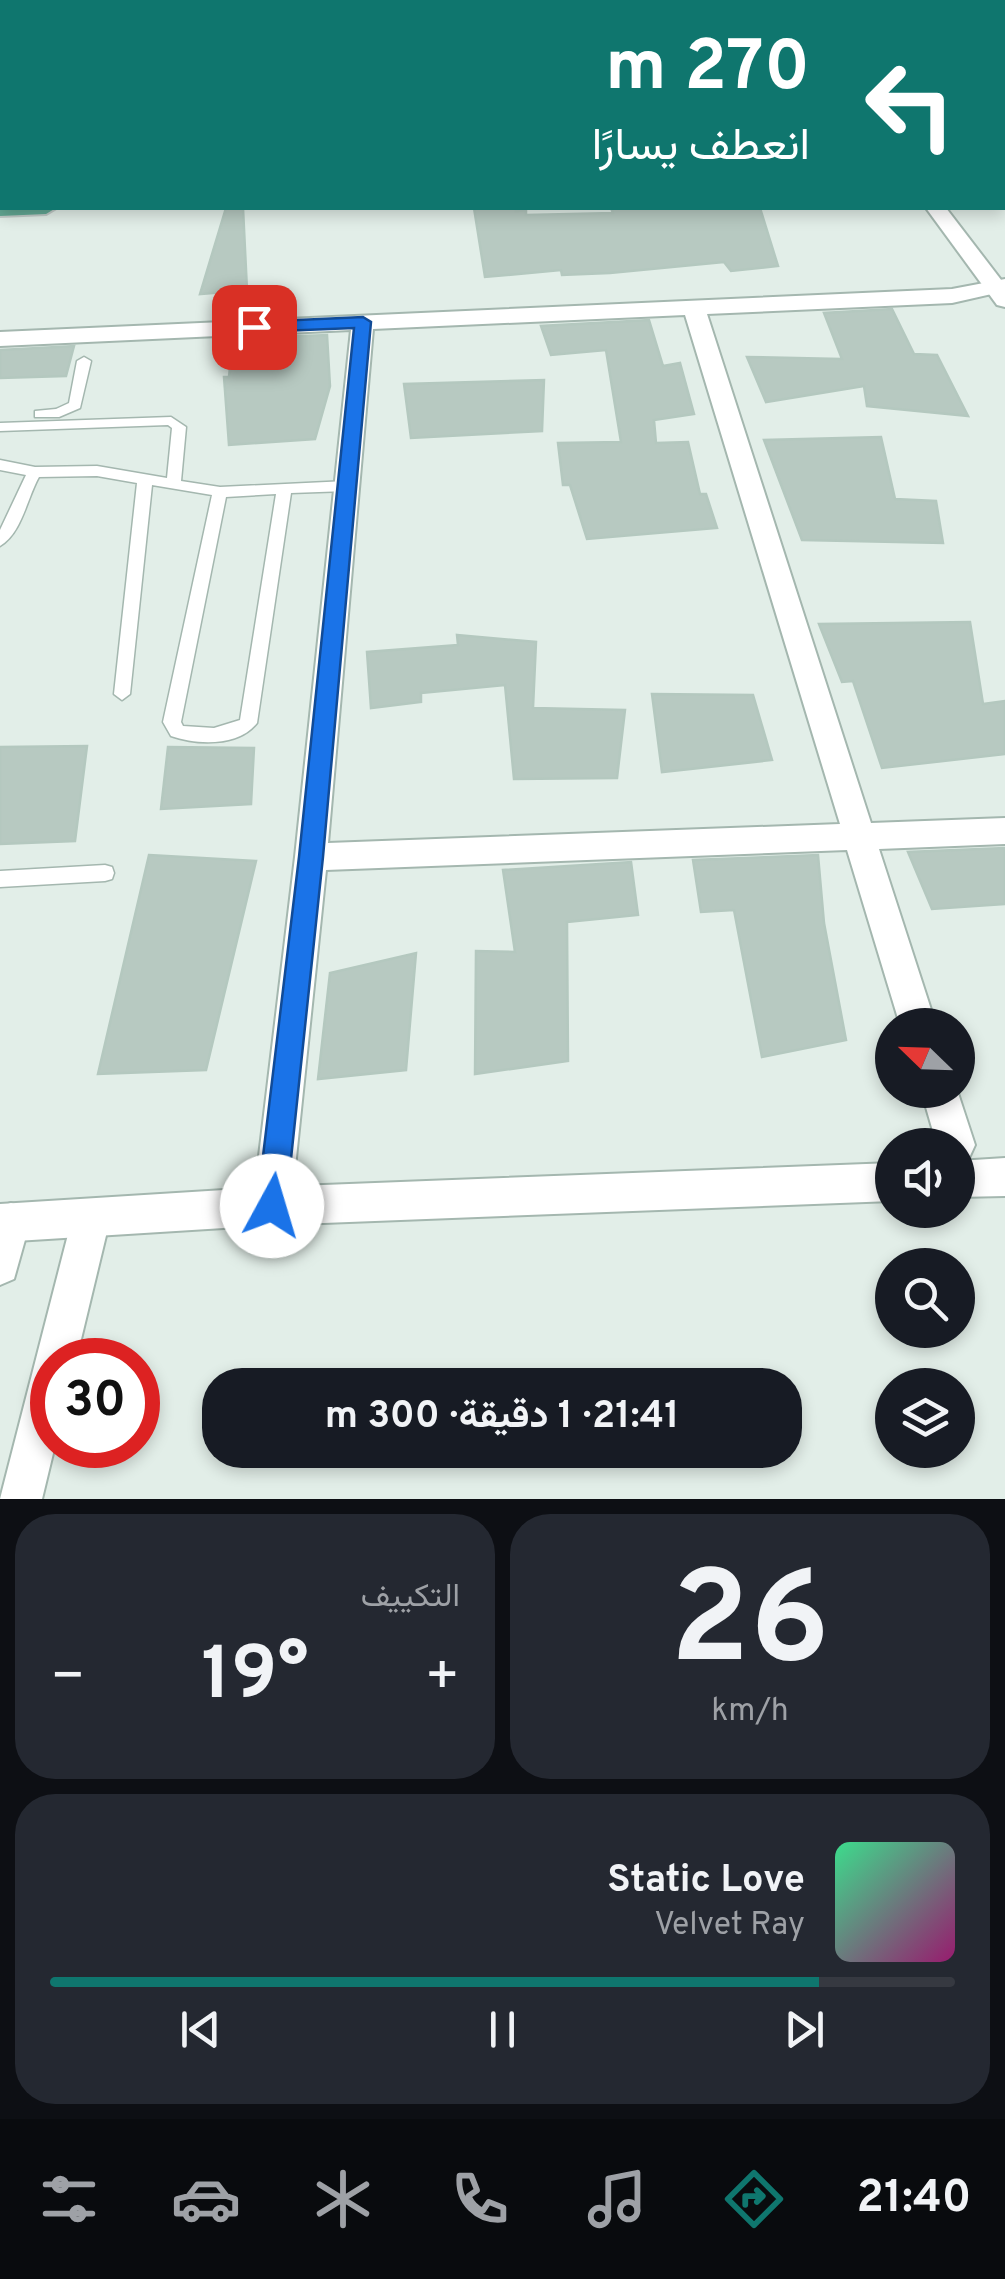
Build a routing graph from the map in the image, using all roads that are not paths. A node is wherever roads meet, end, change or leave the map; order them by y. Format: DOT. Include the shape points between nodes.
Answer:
graph roads {
  1 [pos="37,210"];
  2 [pos="938,210"];
  3 [pos="961,210"];
  4 [pos="0,219"];
  5 [pos="1003,285"];
  6 [pos="694,308"];
  7 [pos="363,322"];
  8 [pos="0,339"];
  9 [pos="84,361"];
  10 [pos="0,416"];
  11 [pos="0,427"];
  12 [pos="0,464"];
  13 [pos="35,472"];
  14 [pos="145,480"];
  15 [pos="174,486"];
  16 [pos="347,486"];
  17 [pos="284,490"];
  18 [pos="220,492"];
  19 [pos="8,507"];
  20 [pos="0,541"];
  21 [pos="122,694"];
  22 [pos="1005,831"];
  23 [pos="859,836"];
  24 [pos="311,857"];
  25 [pos="104,872"];
  26 [pos="0,879"];
  27 [pos="913,1008"];
  28 [pos="975,1168"];
  29 [pos="1005,1177"];
  30 [pos="875,1183"];
  31 [pos="272,1206"];
  32 [pos="90,1219"];
  33 [pos="6,1222"];
  34 [pos="0,1265"];
  35 [pos="60,1338"];
  36 [pos="30,1458"];
  37 [pos="20,1499"];
  1 -- 4 [label="main road"];
  2 -- 5 [label="street"];
  3 -- 5 [label="street"];
  5 -- 6 [label="street" via="952,296"];
  6 -- 7 [label="street"];
  6 -- 23 [label="street"];
  7 -- 8 [label="street"];
  7 -- 16 [label="street"];
  9 -- 10 [label="lane" via="71,408"];
  11 -- 15 [label="lane" via="172,421 179,427"];
  12 -- 13 [label="lane"];
  13 -- 14 [label="lane"];
  13 -- 19 [label="lane"];
  14 -- 15 [label="lane"];
  14 -- 21 [label="lane"];
  15 -- 18 [label="lane"];
  16 -- 17 [label="lane"];
  16 -- 24 [label="street"];
  17 -- 18 [label="lane"];
  17 -- 18 [label="lane" via="248,722 234,732 184,734 172,722"];
  19 -- 20 [label="lane" via="8,531"];
  22 -- 23 [label="street"];
  23 -- 24 [label="street"];
  23 -- 27 [label="street"];
  24 -- 31 [label="street"];
  25 -- 26 [label="lane"];
  28 -- 29 [label="street"];
  30 -- 31 [label="street"];
  31 -- 32 [label="street"];
  32 -- 33 [label="street"];
  32 -- 35 [label="street"];
  33 -- 34 [label="street"];
  36 -- 37 [label="street"];
}
